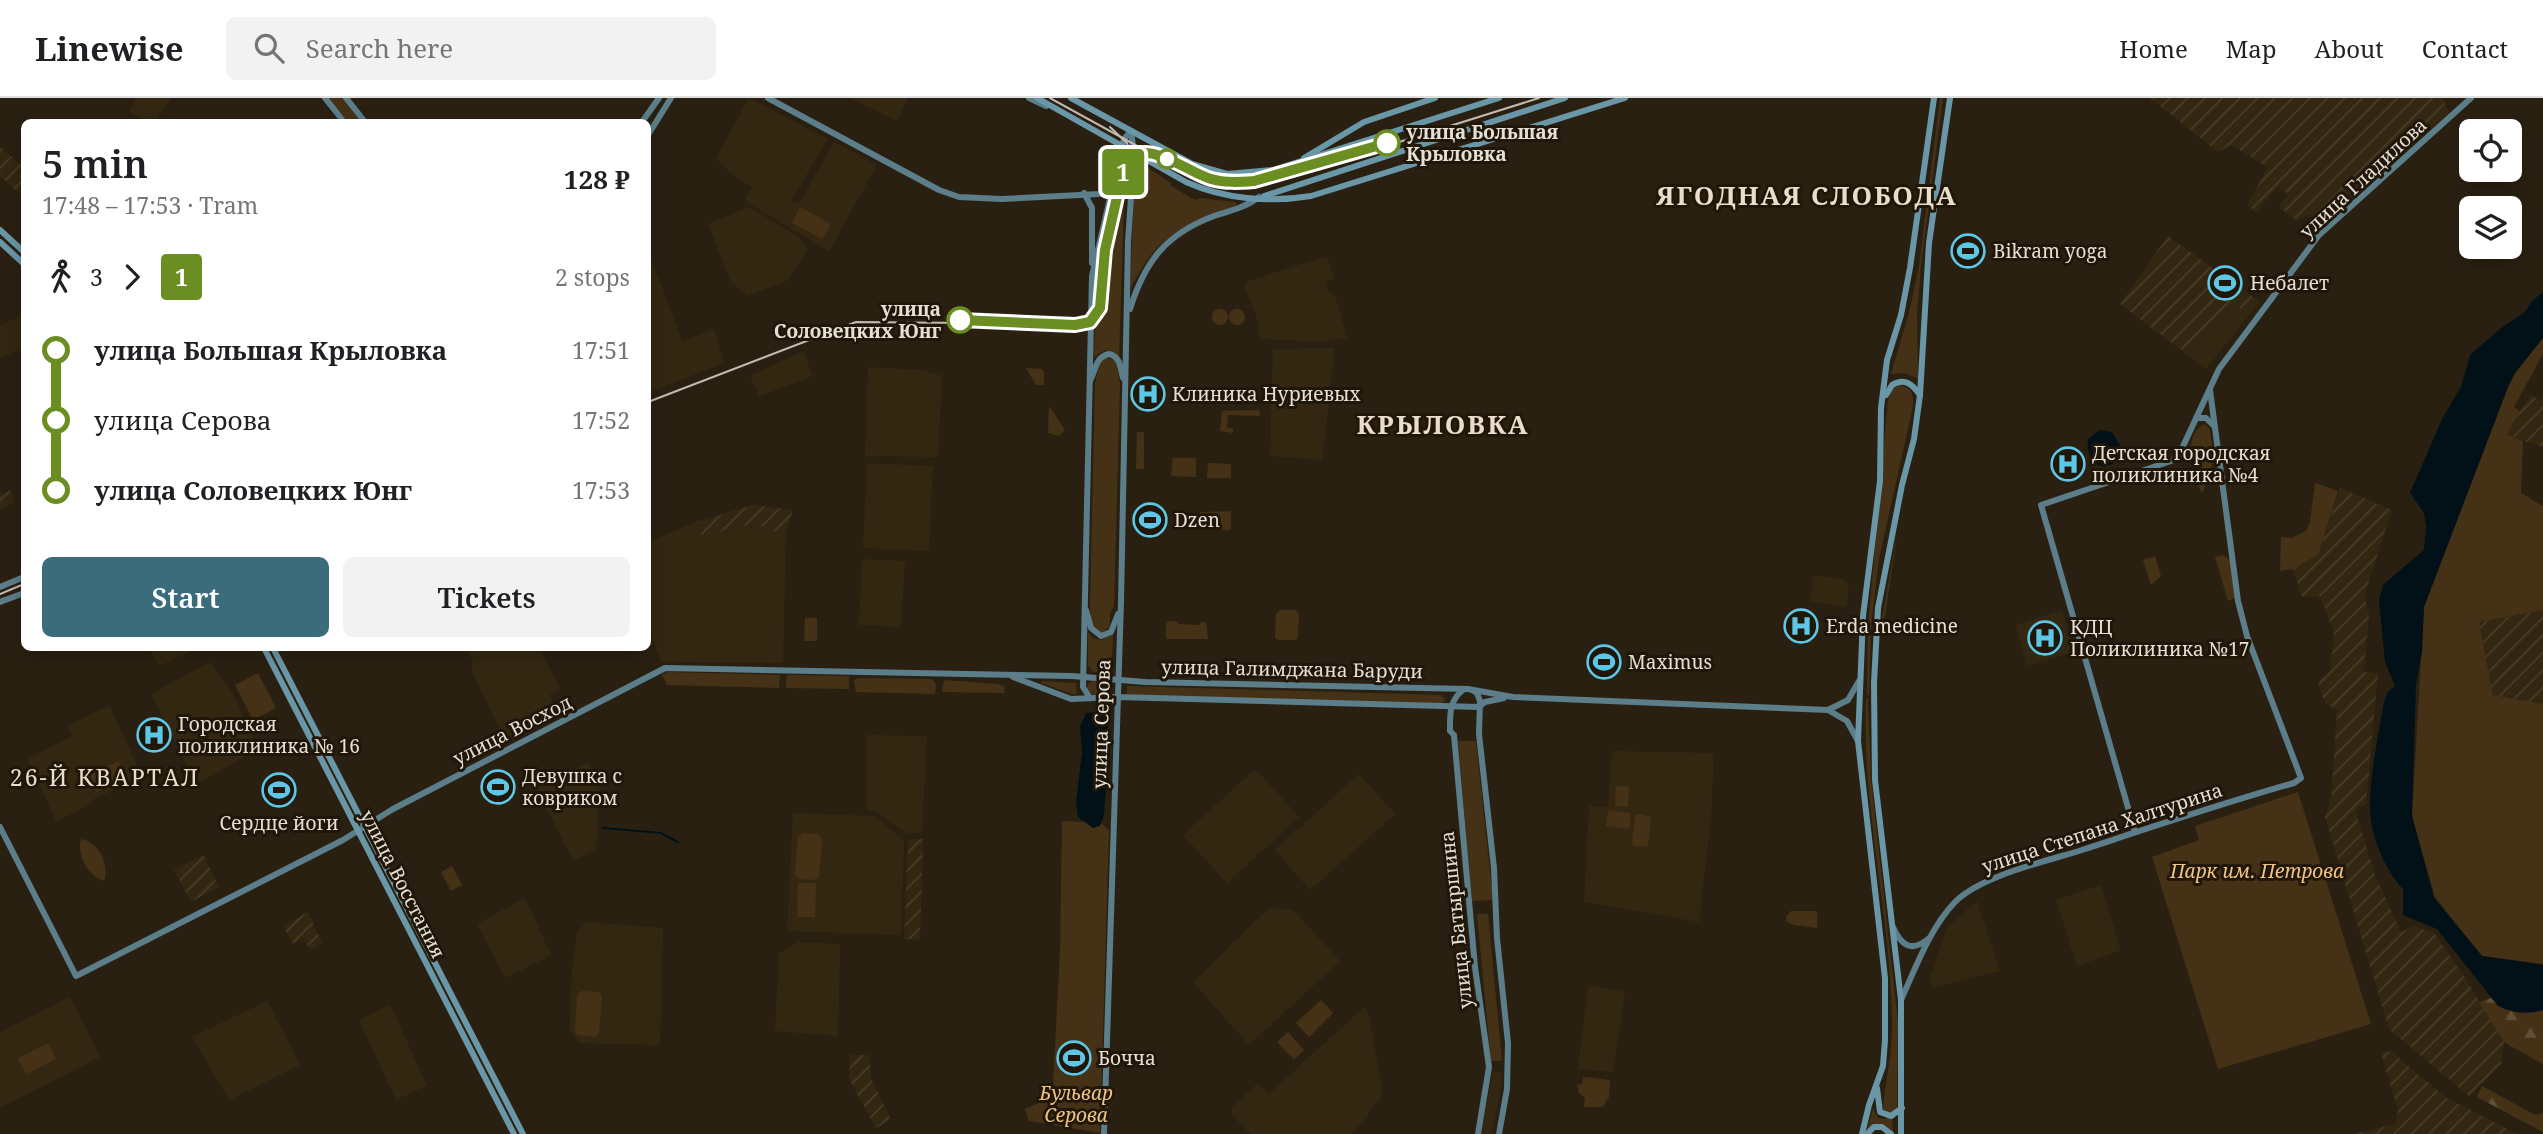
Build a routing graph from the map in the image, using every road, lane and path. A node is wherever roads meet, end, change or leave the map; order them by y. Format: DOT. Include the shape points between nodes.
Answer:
graph roads {
  1 [pos="324,98"];
  2 [pos="346,98"];
  3 [pos="659,98"];
  4 [pos="671,98"];
  5 [pos="768,98"];
  6 [pos="1029,98"];
  7 [pos="1037,98"];
  8 [pos="1071,98"];
  9 [pos="1435,98"];
  10 [pos="1499,98"];
  11 [pos="1565,98"];
  12 [pos="1625,98"];
  13 [pos="1934,98"];
  14 [pos="1950,98"];
  15 [pos="2471,98"];
  16 [pos="1067,116"];
  17 [pos="342,119"];
  18 [pos="363,119"];
  19 [pos="644,119"];
  20 [pos="651,130"];
  21 [pos="1131,131"];
  22 [pos="1122,146"];
  23 [pos="1133,153"];
  24 [pos="1296,163"];
  25 [pos="1115,179"];
  26 [pos="1084,194"];
  27 [pos="1259,197"];
  28 [pos="0,230"];
  29 [pos="0,242"];
  30 [pos="21,249"];
  31 [pos="21,261"];
  32 [pos="1092,276"];
  33 [pos="1127,317"];
  34 [pos="1088,386"];
  35 [pos="1125,387"];
  36 [pos="2210,388"];
  37 [pos="1920,395"];
  38 [pos="1881,408"];
  39 [pos="2196,418"];
  40 [pos="2215,428"];
  41 [pos="21,579"];
  42 [pos="0,587"];
  43 [pos="21,594"];
  44 [pos="1083,601"];
  45 [pos="0,602"];
  46 [pos="1121,602"];
  47 [pos="266,651"];
  48 [pos="274,651"];
  49 [pos="1001,674"];
  50 [pos="1083,676"];
  51 [pos="1118,679"];
  52 [pos="1859,681"];
  53 [pos="1468,689"];
  54 [pos="1514,697"];
  55 [pos="1090,698"];
  56 [pos="1117,698"];
  57 [pos="1452,705"];
  58 [pos="1479,707"];
  59 [pos="1828,710"];
  60 [pos="1858,741"];
  61 [pos="0,827"];
  62 [pos="361,828"];
  63 [pos="2135,832"];
  64 [pos="1892,924"];
  65 [pos="1932,936"];
  66 [pos="1901,1000"];
  67 [pos="1877,1086"];
  68 [pos="1902,1108"];
  69 [pos="514,1134"];
  70 [pos="523,1134"];
  71 [pos="1104,1134"];
  72 [pos="1478,1134"];
  73 [pos="1499,1134"];
  74 [pos="1864,1134"];
  75 [pos="1891,1134"];
  76 [pos="1901,1134"];
  1 -- 17 [label="street"];
  2 -- 18 [label="street"];
  3 -- 19 [label="street"];
  4 -- 20 [label="street"];
  5 -- 26 [label="street" via="958,197"];
  6 -- 16 [label="street"];
  7 -- 16 [label="main road"];
  8 -- 21 [label="main road"];
  9 -- 24 [label="main road" via="1364,122"];
  10 -- 24 [label="main road"];
  11 -- 27 [label="main road"];
  12 -- 27 [label="main road" via="1311,196"];
  13 -- 38 [label="main road" via="1910,268 1887,360"];
  14 -- 37 [label="main road" via="1929,243"];
  15 -- 36 [label="street, улица Гладилова" via="2319,235 2219,369"];
  16 -- 22 [label="main road"];
  21 -- 22 [label="street, улица Серова"];
  21 -- 23 [label="street, улица Серова"];
  21 -- 24 [label="main road" via="1192,164 1227,174"];
  22 -- 23 [label="main road"];
  22 -- 25 [label="street, улица Серова"];
  23 -- 27 [label="main road" via="1205,191"];
  23 -- 33 [label="street, улица Серова"];
  25 -- 26 [label="street" via="1099,194"];
  25 -- 32 [label="street, улица Серова"];
  26 -- 32 [label="street, улица Серова" via="1092,208"];
  27 -- 33 [label="street" via="1188,228 1164,246 1142,275"];
  28 -- 30 [label="main road"];
  29 -- 31 [label="main road"];
  32 -- 34 [label="street, улица Серова"];
  33 -- 35 [label="street, улица Серова"];
  34 -- 35 [label="street" via="1097,362 1109,354 1119,361"];
  34 -- 44 [label="street, улица Серова"];
  35 -- 46 [label="street, улица Серова"];
  36 -- 39 [label="street, улица Гладилова"];
  36 -- 40 [label="street"];
  37 -- 38 [label="main road" via="1911,384 1897,382 1888,389"];
  37 -- 64 [label="main road" via="1878,608 1875,652 1875,780"];
  38 -- 52 [label="main road" via="1880,481"];
  39 -- 40 [label="street" via="2210,420"];
  39 -- 63 [label="street, улица Гладилова" via="2182,451 2172,461 2041,505"];
  40 -- 63 [label="street, улица Степана Халтурина" via="2238,601 2301,778"];
  41 -- 42 [label="street"];
  43 -- 45 [label="street"];
  44 -- 46 [label="street" via="1091,628 1101,636 1113,629"];
  44 -- 50 [label="street, улица Серова"];
  46 -- 51 [label="street, улица Серова"];
  47 -- 62 [label="main road, улица Восстания"];
  48 -- 62 [label="main road, улица Восстания"];
  49 -- 50 [label="street, улица Восход"];
  49 -- 55 [label="street, улица Восход" via="1071,699"];
  49 -- 62 [label="street, улица Восход" via="665,668"];
  50 -- 51 [label="street, улица Восход"];
  50 -- 55 [label="street, улица Серова"];
  51 -- 53 [label="street, улица Галимджана Баруди"];
  51 -- 56 [label="street, улица Серова"];
  52 -- 59 [label="street" via="1848,700"];
  52 -- 60 [label="main road"];
  53 -- 54 [label="street, улица Галимджана Баруди"];
  53 -- 57 [label="street"];
  53 -- 58 [label="street" via="1479,696"];
  54 -- 58 [label="street"];
  54 -- 59 [label="street"];
  55 -- 56 [label="street, улица Восход"];
  56 -- 57 [label="street, улица Галимджана Баруди"];
  56 -- 71 [label="street, улица Серова"];
  57 -- 58 [label="street, улица Галимджана Баруди"];
  57 -- 72 [label="street, улица Батыршина" via="1450,731 1489,1067"];
  58 -- 73 [label="street, улица Батыршина" via="1508,1043 1507,1089"];
  59 -- 60 [label="street" via="1847,721"];
  60 -- 67 [label="main road" via="1885,978 1885,1041"];
  61 -- 62 [label="street, улица Восход" via="76,976"];
  62 -- 69 [label="main road, улица Восстания"];
  62 -- 70 [label="main road, улица Восстания"];
  63 -- 65 [label="street, улица Степана Халтурина" via="1977,886 1954,903"];
  64 -- 65 [label="street" via="1907,947 1922,945"];
  64 -- 66 [label="main road"];
  65 -- 66 [label="street, улица Степана Халтурина"];
  66 -- 68 [label="main road"];
  67 -- 68 [label="main road" via="1880,1112 1891,1116"];
  67 -- 74 [label="main road" via="1868,1105"];
  68 -- 76 [label="main road"];
  74 -- 75 [label="main road" via="1882,1127"];
}
